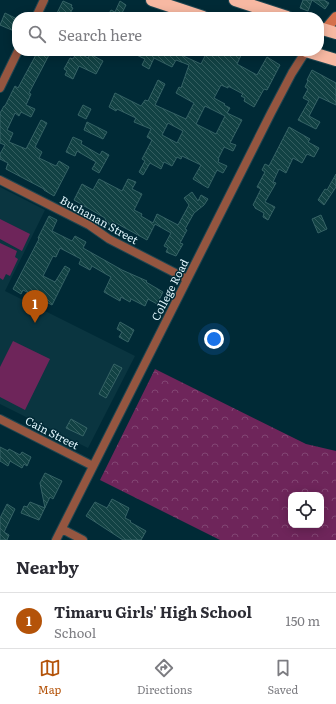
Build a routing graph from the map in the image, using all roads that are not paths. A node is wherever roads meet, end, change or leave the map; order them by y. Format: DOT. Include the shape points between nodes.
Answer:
graph roads {
  1 [pos="44,0"];
  2 [pos="152,0"];
  3 [pos="235,0"];
  4 [pos="38,12"];
  5 [pos="188,12"];
  6 [pos="272,12"];
  7 [pos="336,17"];
  8 [pos="325,32"];
  9 [pos="16,56"];
  10 [pos="303,56"];
  11 [pos="323,56"];
  12 [pos="336,60"];
  13 [pos="0,88"];
  14 [pos="0,180"];
  15 [pos="187,279"];
  16 [pos="0,420"];
  17 [pos="93,466"];
  18 [pos="62,529"];
  19 [pos="56,540"];
  20 [pos="83,540"];
  1 -- 4 [label="street"];
  2 -- 5 [label="highway"];
  3 -- 6 [label="highway"];
  7 -- 8 [label="street"];
  9 -- 13 [label="street"];
  10 -- 15 [label="street, College Road" via="274,106"];
  11 -- 12 [label="highway"];
  14 -- 15 [label="street, Buchanan Street"];
  15 -- 17 [label="street, College Road"];
  16 -- 17 [label="street, Cain Street"];
  17 -- 18 [label="street, College Road"];
  18 -- 19 [label="street, College Road"];
  18 -- 20 [label="street"];
}
